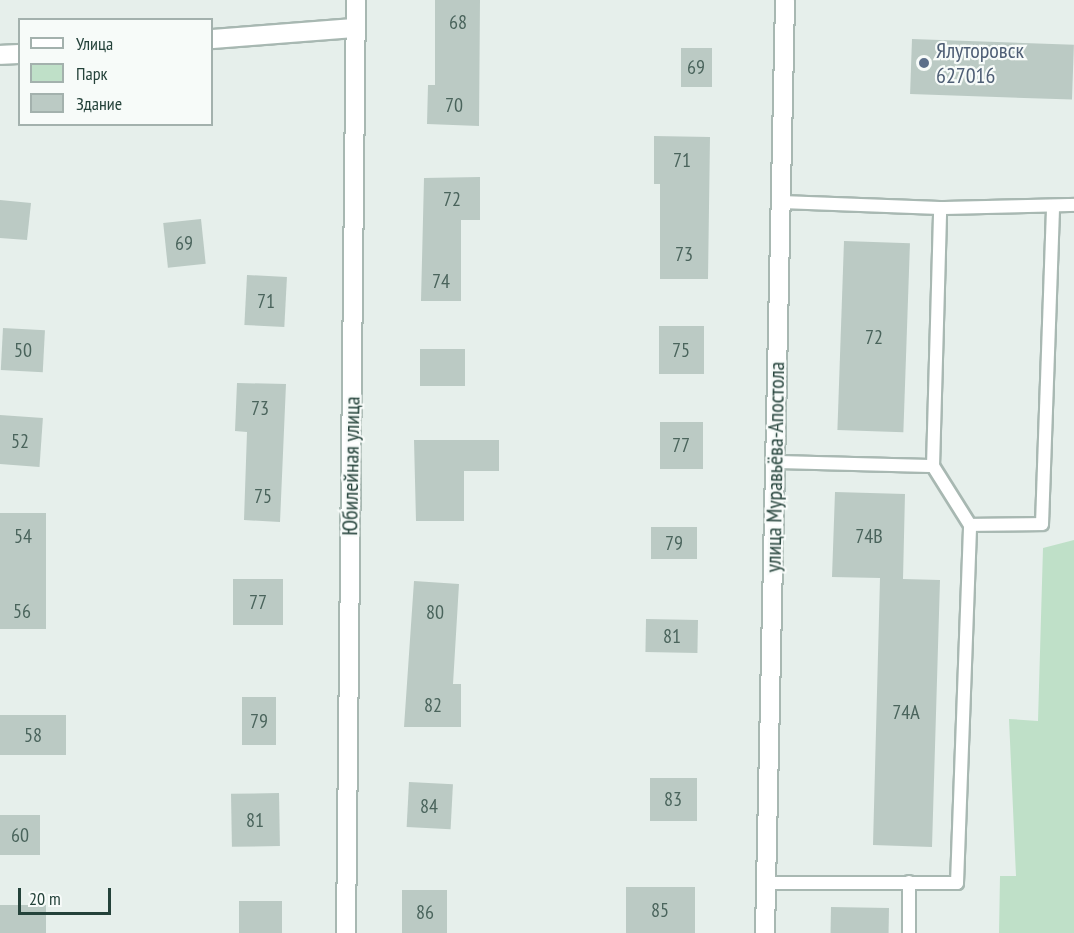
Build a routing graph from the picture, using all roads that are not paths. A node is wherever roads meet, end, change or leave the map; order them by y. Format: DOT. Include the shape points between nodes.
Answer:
graph roads {
  1 [pos="356,0"];
  2 [pos="785,0"];
  3 [pos="355,28"];
  4 [pos="213,39"];
  5 [pos="18,54"];
  6 [pos="0,55"];
  7 [pos="781,202"];
  8 [pos="1074,205"];
  9 [pos="1053,206"];
  10 [pos="940,207"];
  11 [pos="775,462"];
  12 [pos="933,466"];
  13 [pos="970,525"];
  14 [pos="909,882"];
  15 [pos="766,883"];
  16 [pos="346,933"];
  17 [pos="765,933"];
  18 [pos="909,933"];
  1 -- 3 [label="street, Юбилейная улица"];
  2 -- 7 [label="street, улица Муравьёва-Апостола"];
  3 -- 4 [label="street"];
  3 -- 16 [label="street, Юбилейная улица"];
  5 -- 6 [label="street"];
  7 -- 10 [label="lane"];
  7 -- 11 [label="street, улица Муравьёва-Апостола"];
  8 -- 9 [label="lane"];
  9 -- 10 [label="lane"];
  9 -- 13 [label="lane" via="1042,524"];
  10 -- 12 [label="lane"];
  11 -- 12 [label="lane"];
  11 -- 15 [label="street, улица Муравьёва-Апостола"];
  12 -- 13 [label="lane"];
  13 -- 14 [label="lane" via="957,883"];
  14 -- 15 [label="lane"];
  14 -- 18 [label="lane"];
  15 -- 17 [label="street, улица Муравьёва-Апостола"];
}
